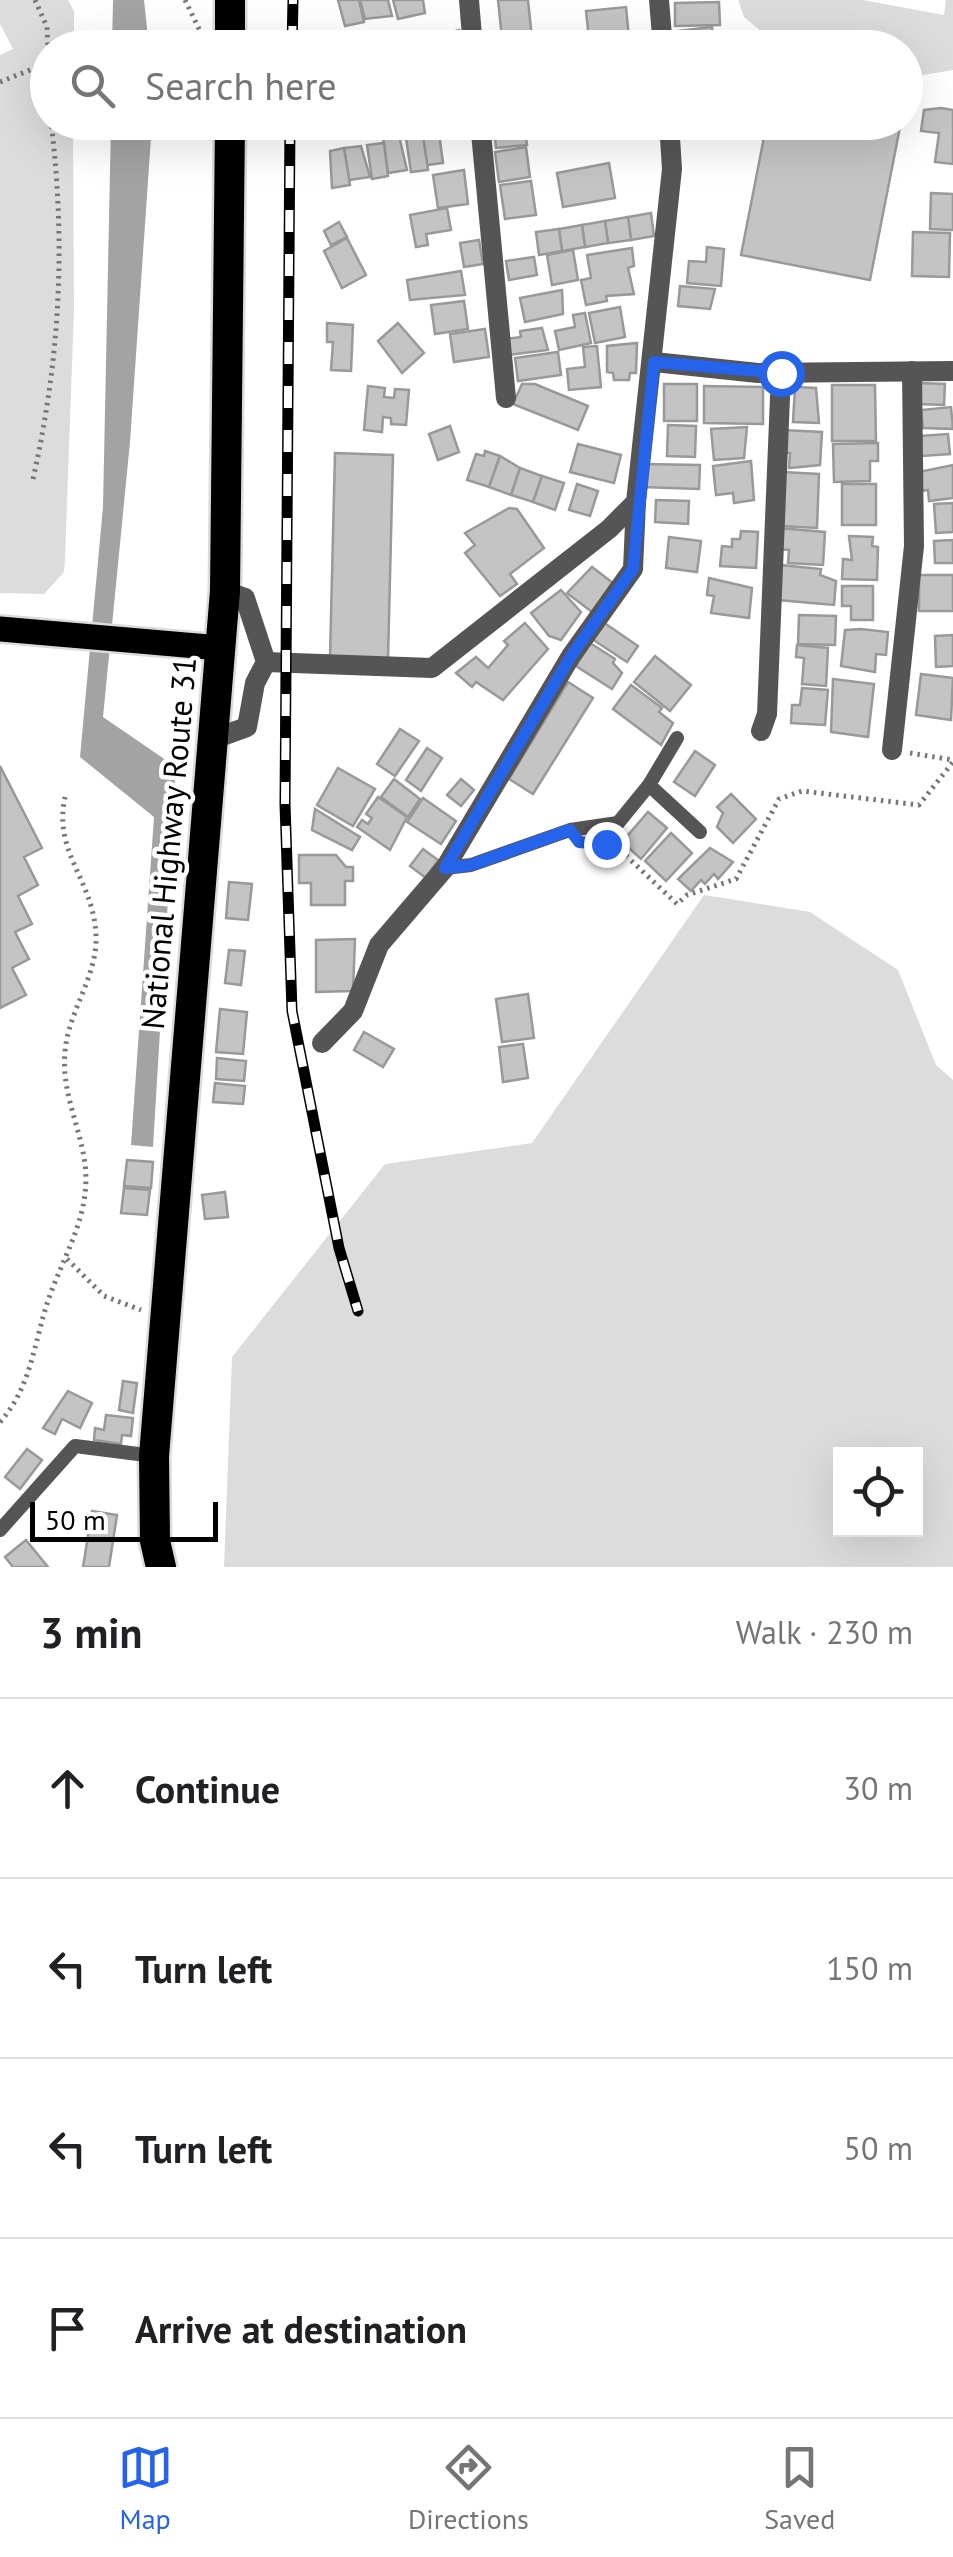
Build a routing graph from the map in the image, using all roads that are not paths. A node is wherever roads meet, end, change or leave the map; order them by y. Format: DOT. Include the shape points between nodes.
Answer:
graph roads {
  1 [pos="230,0"];
  2 [pos="469,0"];
  3 [pos="659,0"];
  4 [pos="230,30"];
  5 [pos="472,30"];
  6 [pos="662,30"];
  7 [pos="230,140"];
  8 [pos="482,140"];
  9 [pos="670,140"];
  10 [pos="654,362"];
  11 [pos="912,371"];
  12 [pos="953,371"];
  13 [pos="781,373"];
  14 [pos="506,398"];
  15 [pos="636,502"];
  16 [pos="225,591"];
  17 [pos="0,629"];
  18 [pos="208,647"];
  19 [pos="266,662"];
  20 [pos="761,732"];
  21 [pos="677,738"];
  22 [pos="211,740"];
  23 [pos="892,750"];
  24 [pos="649,786"];
  25 [pos="700,832"];
  26 [pos="445,868"];
  27 [pos="322,1043"];
  28 [pos="154,1456"];
  29 [pos="0,1530"];
  30 [pos="160,1567"];
  1 -- 4 [label="highway"];
  2 -- 5 [label="street"];
  3 -- 6 [label="street"];
  7 -- 16 [label="highway, National Highway Route 31"];
  8 -- 14 [label="street"];
  9 -- 10 [label="street"];
  10 -- 13 [label="street"];
  10 -- 15 [label="street"];
  11 -- 12 [label="street"];
  11 -- 13 [label="street"];
  11 -- 23 [label="street" via="914,546"];
  13 -- 20 [label="street"];
  15 -- 19 [label="street" via="432,668"];
  15 -- 26 [label="street" via="633,569 571,656"];
  16 -- 18 [label="highway, National Highway Route 31"];
  16 -- 19 [label="street" via="245,598"];
  17 -- 18 [label="main road"];
  18 -- 22 [label="highway, National Highway Route 31"];
  19 -- 22 [label="street" via="247,727"];
  21 -- 24 [label="lane"];
  22 -- 28 [label="highway, National Highway Route 31"];
  24 -- 25 [label="lane"];
  24 -- 26 [label="lane" via="618,823 570,830"];
  26 -- 27 [label="street" via="379,945 353,1011"];
  28 -- 29 [label="lane" via="75,1446"];
  28 -- 30 [label="highway, National Highway Route 31"];
}
